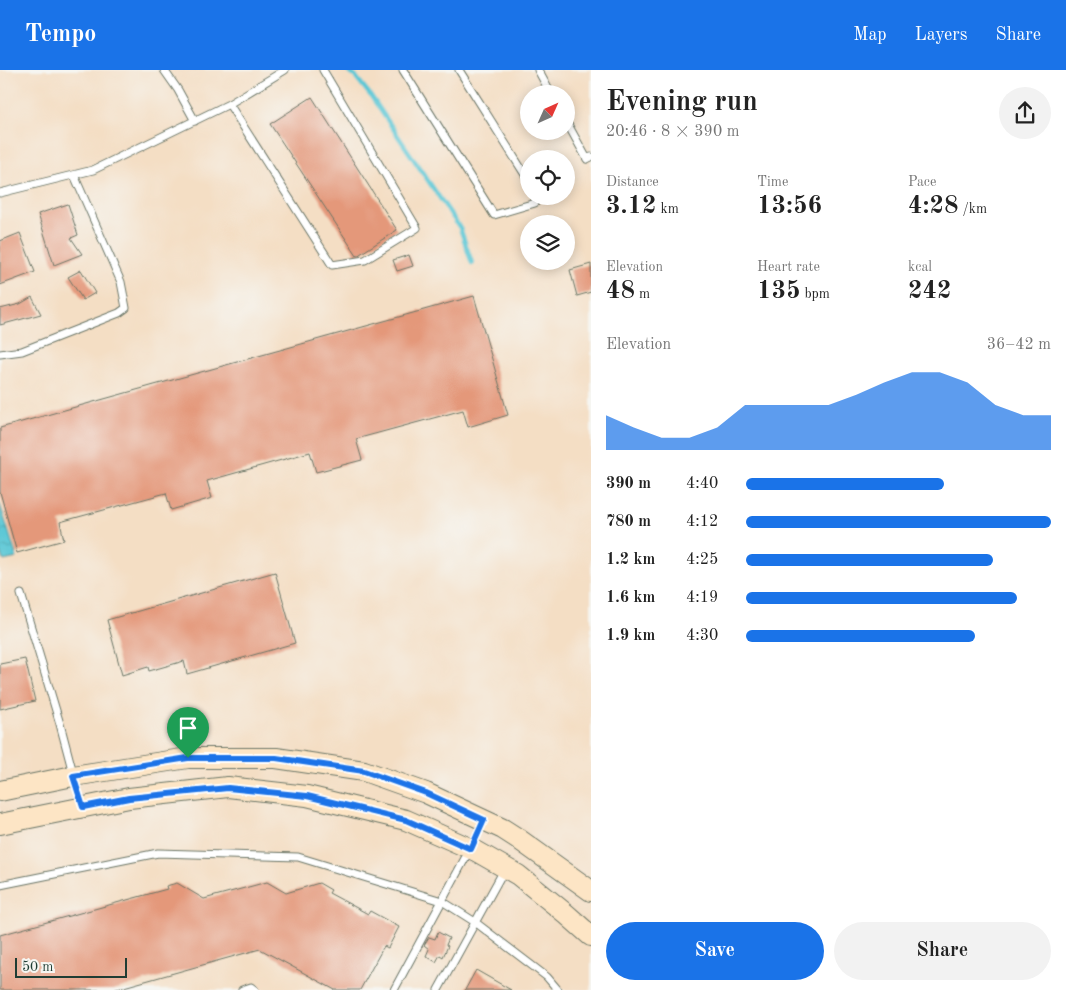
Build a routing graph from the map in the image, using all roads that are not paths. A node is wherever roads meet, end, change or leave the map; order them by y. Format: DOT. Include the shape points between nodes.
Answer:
graph roads {
  1 [pos="164,70"];
  2 [pos="284,70"];
  3 [pos="323,70"];
  4 [pos="403,70"];
  5 [pos="459,70"];
  6 [pos="538,70"];
  7 [pos="546,85"];
  8 [pos="229,104"];
  9 [pos="195,120"];
  10 [pos="575,137"];
  11 [pos="591,157"];
  12 [pos="520,167"];
  13 [pos="74,175"];
  14 [pos="0,193"];
  15 [pos="528,205"];
  16 [pos="0,354"];
  17 [pos="21,594"];
  18 [pos="73,776"];
  19 [pos="0,791"];
  20 [pos="83,807"];
  21 [pos="484,820"];
  22 [pos="0,824"];
  23 [pos="517,838"];
  24 [pos="471,849"];
  25 [pos="505,868"];
  26 [pos="0,885"];
  27 [pos="591,891"];
  28 [pos="442,902"];
  29 [pos="475,922"];
  30 [pos="591,936"];
  31 [pos="242,990"];
  32 [pos="255,990"];
  33 [pos="394,990"];
  34 [pos="438,990"];
  35 [pos="558,990"];
  1 -- 9 [label="lane"];
  2 -- 8 [label="lane"];
  3 -- 8 [label="lane" via="417,228 365,260 332,265"];
  4 -- 15 [label="lane" via="494,215"];
  5 -- 12 [label="lane"];
  6 -- 7 [label="lane"];
  8 -- 9 [label="lane"];
  9 -- 13 [label="lane" via="93,170"];
  10 -- 11 [label="lane" via="587,159"];
  13 -- 14 [label="lane"];
  13 -- 16 [label="lane" via="121,282 126,308 22,351"];
  17 -- 18 [label="lane"];
  18 -- 19 [label="main road"];
  18 -- 20 [label="main road"];
  18 -- 21 [label="main road" via="188,758 276,758 364,771 426,793"];
  20 -- 22 [label="main road"];
  20 -- 24 [label="main road" via="129,798 228,788 307,796 406,820"];
  21 -- 23 [label="main road"];
  21 -- 24 [label="main road"];
  23 -- 25 [label="main road"];
  23 -- 27 [label="main road"];
  24 -- 25 [label="main road"];
  24 -- 28 [label="lane"];
  25 -- 29 [label="lane"];
  25 -- 30 [label="main road" via="518,875"];
  26 -- 28 [label="lane" via="158,853 298,857"];
  28 -- 29 [label="lane"];
  28 -- 33 [label="lane"];
  29 -- 34 [label="lane"];
  29 -- 35 [label="lane" via="547,977"];
  31 -- 32 [label="lane" via="251,987"];
}
